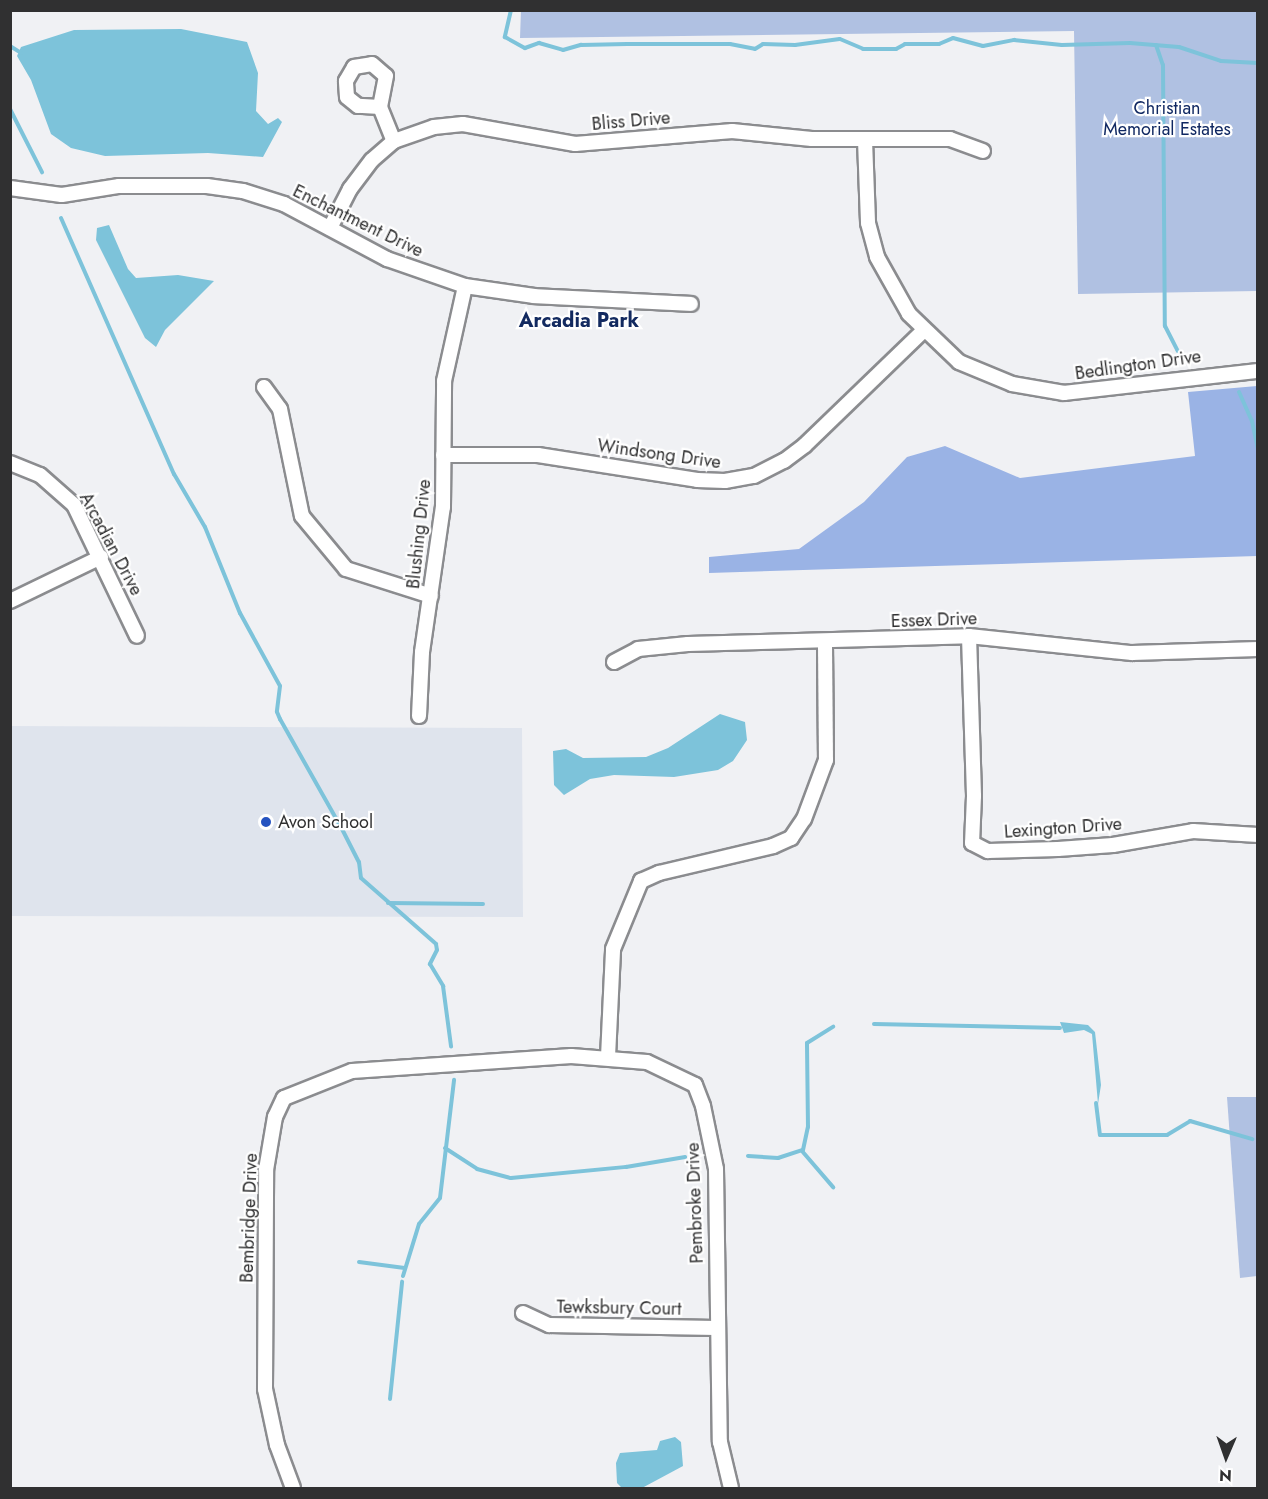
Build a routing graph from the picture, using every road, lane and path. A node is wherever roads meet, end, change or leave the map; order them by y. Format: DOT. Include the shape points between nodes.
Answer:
graph roads {
  1 [pos="380,107"];
  2 [pos="865,140"];
  3 [pos="394,141"];
  4 [pos="983,151"];
  5 [pos="10,188"];
  6 [pos="330,228"];
  7 [pos="465,286"];
  8 [pos="691,304"];
  9 [pos="923,331"];
  10 [pos="1257,371"];
  11 [pos="264,387"];
  12 [pos="443,455"];
  13 [pos="10,463"];
  14 [pos="101,557"];
  15 [pos="431,596"];
  16 [pos="10,601"];
  17 [pos="137,636"];
  18 [pos="969,636"];
  19 [pos="825,641"];
  20 [pos="1257,649"];
  21 [pos="614,662"];
  22 [pos="419,716"];
  23 [pos="1257,835"];
  24 [pos="608,1057"];
  25 [pos="523,1313"];
  26 [pos="716,1328"];
  27 [pos="293,1488"];
  28 [pos="731,1488"];
  1 -- 3 [label="street"];
  2 -- 3 [label="street, Bliss Drive" via="732,131 575,144 463,124 434,128"];
  2 -- 4 [label="street, Bliss Drive" via="950,139"];
  2 -- 9 [label="street, Bedlington Drive" via="868,222 877,257 899,301"];
  3 -- 6 [label="street, Bliss Drive" via="372,160 350,189"];
  5 -- 6 [label="street, Enchantment Drive" via="62,195 119,186 207,186 243,191 284,204"];
  6 -- 7 [label="street, Enchantment Drive" via="387,259"];
  7 -- 8 [label="street, Enchantment Drive" via="534,296"];
  7 -- 12 [label="street, Blushing Drive" via="444,381"];
  9 -- 10 [label="street, Bedlington Drive" via="959,362 982,374 1064,393"];
  9 -- 12 [label="street, Windsong Drive" via="805,445 784,462 754,476 697,480 538,455"];
  11 -- 15 [label="street" via="280,409 302,516 346,569"];
  12 -- 15 [label="street, Blushing Drive" via="443,507"];
  13 -- 14 [label="street, Arcadian Drive" via="40,474 69,499"];
  14 -- 16 [label="street"];
  14 -- 17 [label="street, Arcadian Drive"];
  15 -- 22 [label="street, Blushing Drive"];
  18 -- 19 [label="street, Essex Drive"];
  18 -- 20 [label="street, Essex Drive" via="1132,653"];
  18 -- 23 [label="street, Lexington Drive" via="972,843 988,851 1113,845 1193,831"];
  19 -- 21 [label="street, Essex Drive" via="638,649"];
  19 -- 24 [label="street" via="826,760 804,819 791,838 773,846 659,873 641,881 613,949"];
  24 -- 26 [label="street, Pembroke Drive" via="647,1062 676,1074 694,1085 703,1106 716,1169"];
  24 -- 27 [label="street, Bembridge Drive" via="515,1057 352,1071 284,1098 275,1117 266,1170 265,1389 277,1445"];
  25 -- 26 [label="street, Tewksbury Court" via="549,1325"];
  26 -- 28 [label="street, Pembroke Drive" via="720,1442"];
}
